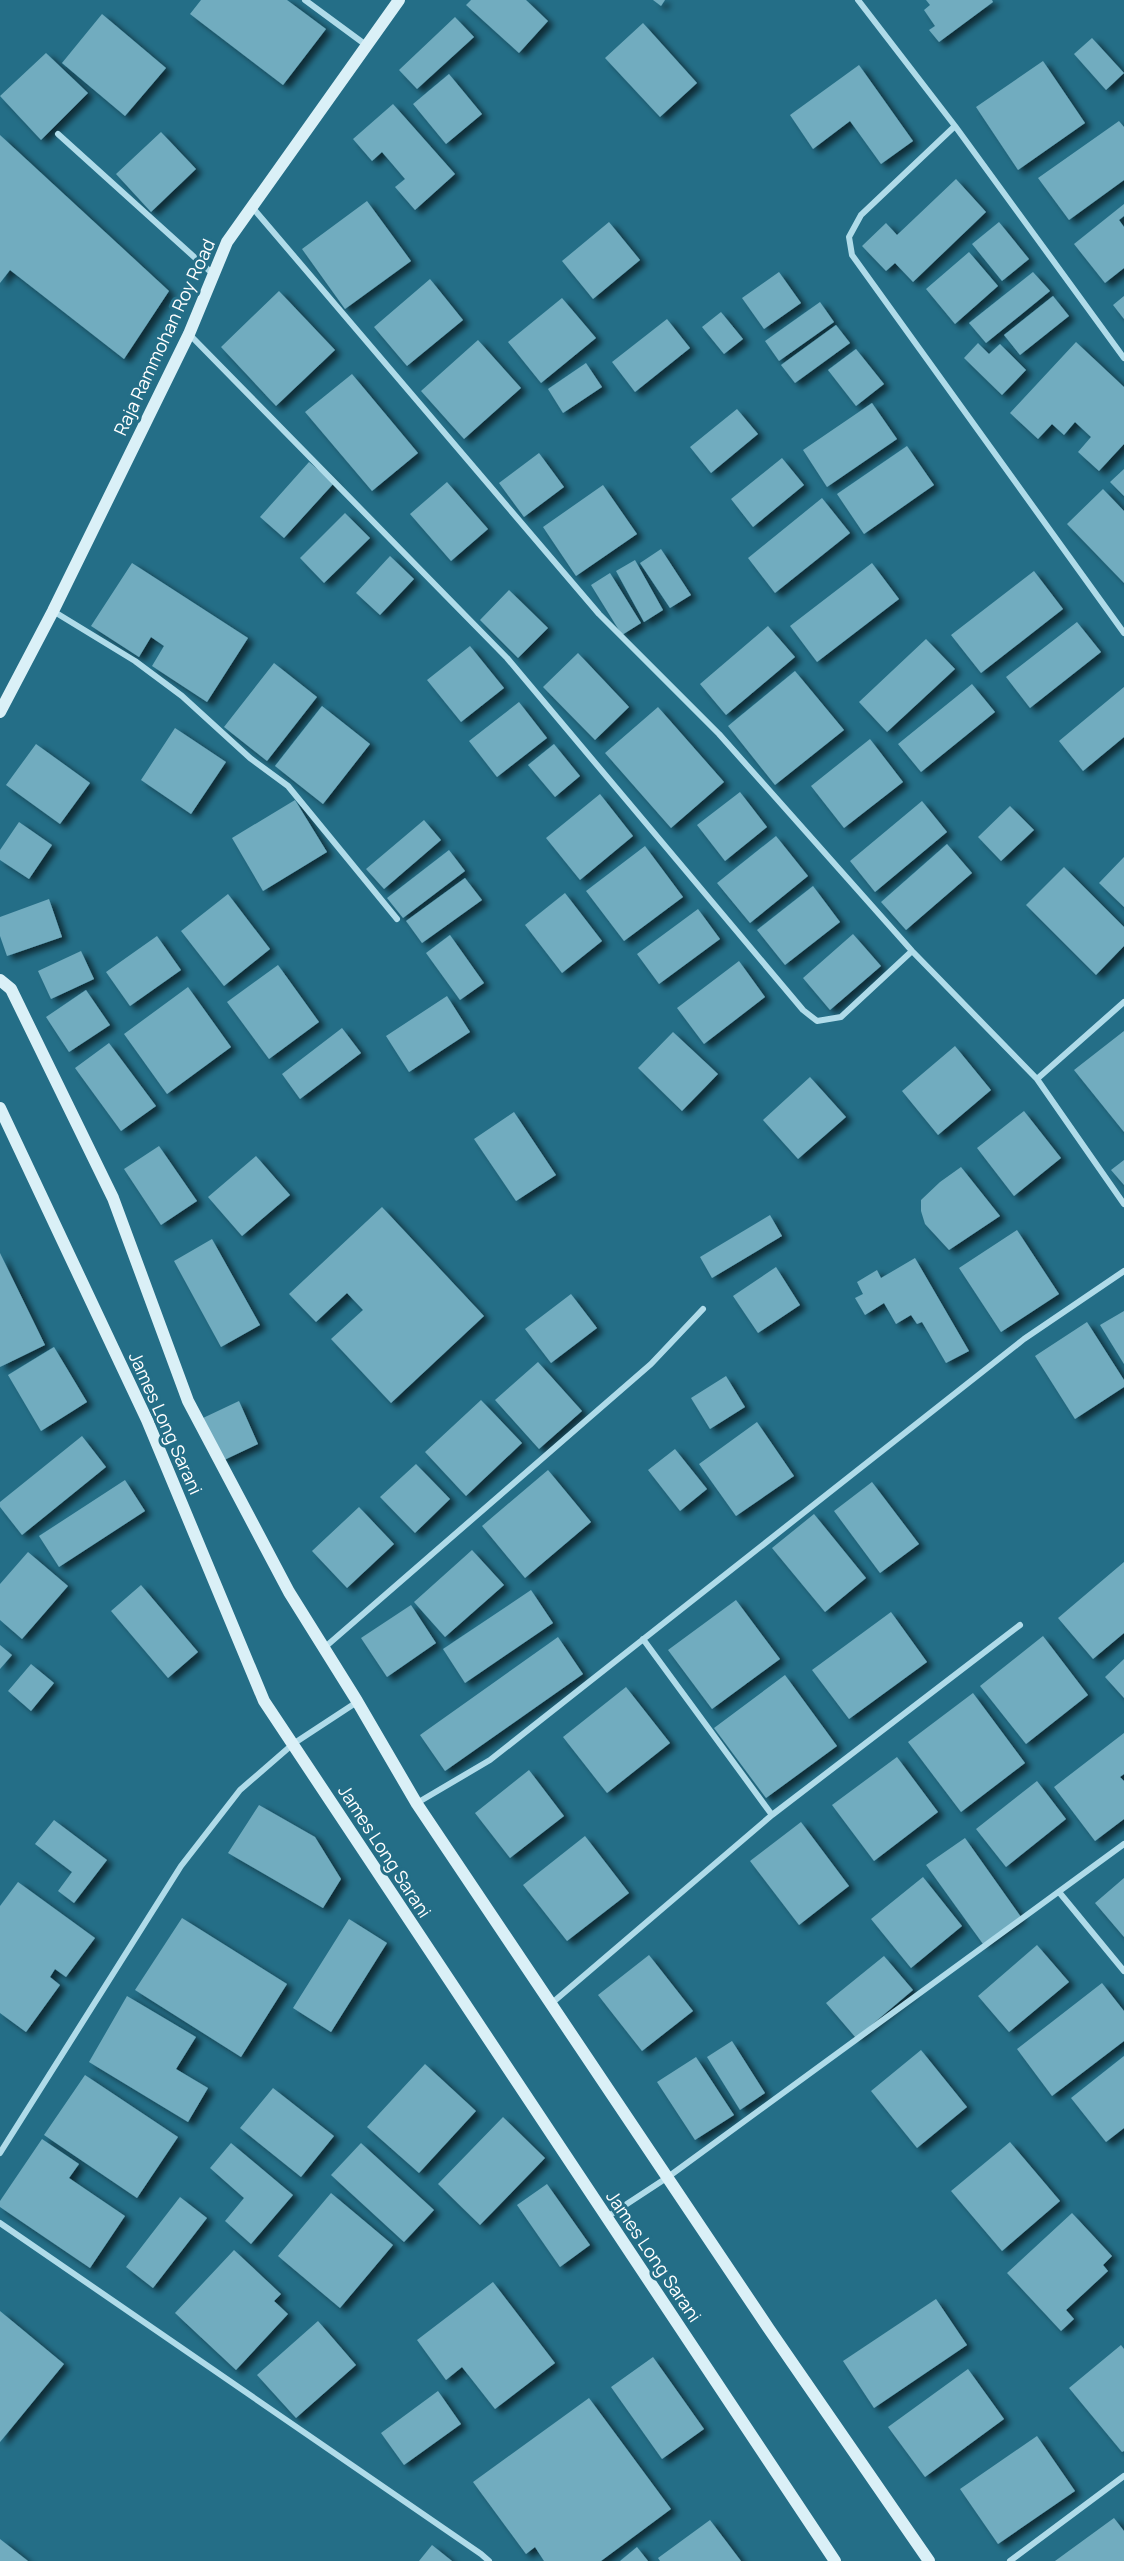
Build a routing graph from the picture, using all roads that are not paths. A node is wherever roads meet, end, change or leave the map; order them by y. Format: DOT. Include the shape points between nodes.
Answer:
graph roads {
  1 [pos="305,0"];
  2 [pos="399,0"];
  3 [pos="858,0"];
  4 [pos="367,45"];
  5 [pos="955,126"];
  6 [pos="58,134"];
  7 [pos="252,207"];
  8 [pos="213,275"];
  9 [pos="189,334"];
  10 [pos="1124,358"];
  11 [pos="53,610"];
  12 [pos="1124,633"];
  13 [pos="0,712"];
  14 [pos="397,919"];
  15 [pos="912,951"];
  16 [pos="0,980"];
  17 [pos="1124,1002"];
  18 [pos="1037,1079"];
  19 [pos="0,1108"];
  20 [pos="1124,1204"];
  21 [pos="1124,1271"];
  22 [pos="703,1309"];
  23 [pos="1020,1625"];
  24 [pos="643,1640"];
  25 [pos="324,1648"];
  26 [pos="357,1701"];
  27 [pos="293,1744"];
  28 [pos="417,1804"];
  29 [pos="771,1815"];
  30 [pos="1124,1844"];
  31 [pos="1059,1892"];
  32 [pos="1124,1971"];
  33 [pos="552,2003"];
  34 [pos="0,2153"];
  35 [pos="669,2177"];
  36 [pos="606,2217"];
  37 [pos="0,2223"];
  38 [pos="1124,2476"];
  39 [pos="489,2561"];
  40 [pos="835,2561"];
  41 [pos="929,2561"];
  42 [pos="1010,2561"];
  1 -- 4 [label="street"];
  2 -- 4 [label="main road, Raja Rammohan Roy Road"];
  3 -- 5 [label="street"];
  4 -- 7 [label="main road, Raja Rammohan Roy Road"];
  5 -- 10 [label="street"];
  5 -- 12 [label="street" via="861,215 849,237 852,255"];
  6 -- 8 [label="street"];
  7 -- 8 [label="main road, Raja Rammohan Roy Road" via="228,242"];
  7 -- 15 [label="street" via="599,614 719,734"];
  8 -- 9 [label="main road, Raja Rammohan Roy Road"];
  9 -- 11 [label="main road, Raja Rammohan Roy Road"];
  9 -- 15 [label="street" via="507,658 803,1010 817,1021 841,1017"];
  11 -- 13 [label="main road, Raja Rammohan Roy Road"];
  11 -- 14 [label="street" via="182,696 250,758 288,786"];
  15 -- 18 [label="street"];
  16 -- 25 [label="main road" via="11,989 113,1197 188,1401 289,1592"];
  17 -- 18 [label="street"];
  18 -- 20 [label="street"];
  19 -- 27 [label="main road, James Long Sarani" via="147,1420 264,1701"];
  21 -- 24 [label="street" via="1024,1339"];
  22 -- 25 [label="street" via="651,1364"];
  23 -- 29 [label="street"];
  24 -- 28 [label="street" via="490,1760"];
  24 -- 29 [label="street"];
  25 -- 26 [label="main road"];
  26 -- 27 [label="street"];
  26 -- 28 [label="main road"];
  27 -- 34 [label="street" via="240,1790 181,1866"];
  27 -- 36 [label="main road, James Long Sarani"];
  28 -- 33 [label="main road"];
  29 -- 33 [label="street"];
  30 -- 31 [label="street"];
  31 -- 32 [label="street"];
  31 -- 35 [label="street"];
  33 -- 35 [label="main road"];
  35 -- 36 [label="street"];
  35 -- 41 [label="main road"];
  36 -- 40 [label="main road, James Long Sarani"];
  37 -- 39 [label="street"];
  38 -- 42 [label="street"];
}
